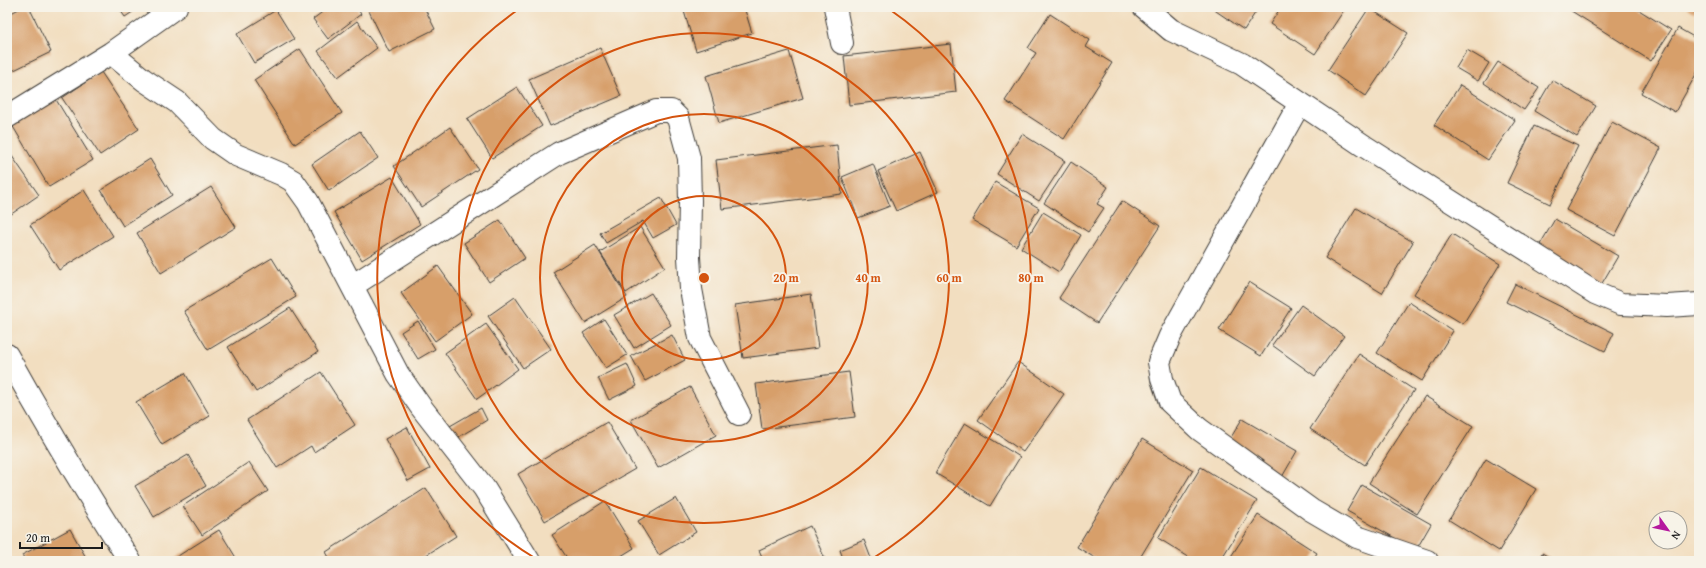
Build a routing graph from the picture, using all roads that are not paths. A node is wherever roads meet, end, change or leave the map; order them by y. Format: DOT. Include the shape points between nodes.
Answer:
graph roads {
  1 [pos="176,7"];
  2 [pos="835,7"];
  3 [pos="1144,7"];
  4 [pos="842,43"];
  5 [pos="111,53"];
  6 [pos="1300,103"];
  7 [pos="7,117"];
  8 [pos="352,286"];
  9 [pos="1699,304"];
  10 [pos="7,355"];
  11 [pos="739,414"];
  12 [pos="130,561"];
  13 [pos="529,561"];
  14 [pos="1427,561"];
  1 -- 5 [label="street"];
  2 -- 4 [label="street"];
  3 -- 6 [label="street" via="1171,30 1242,64"];
  5 -- 7 [label="street"];
  5 -- 8 [label="street" via="144,80 177,102 213,139 236,155 293,181 308,202"];
  6 -- 9 [label="street" via="1518,246 1595,293 1621,304"];
  6 -- 14 [label="street" via="1170,336 1160,362 1162,379 1170,402 1199,429 1311,510 1357,538"];
  8 -- 11 [label="street" via="558,153 656,111 671,111 678,118 689,158 689,257 691,288 700,338"];
  8 -- 13 [label="street" via="398,374 484,488"];
  10 -- 12 [label="street"];
}
